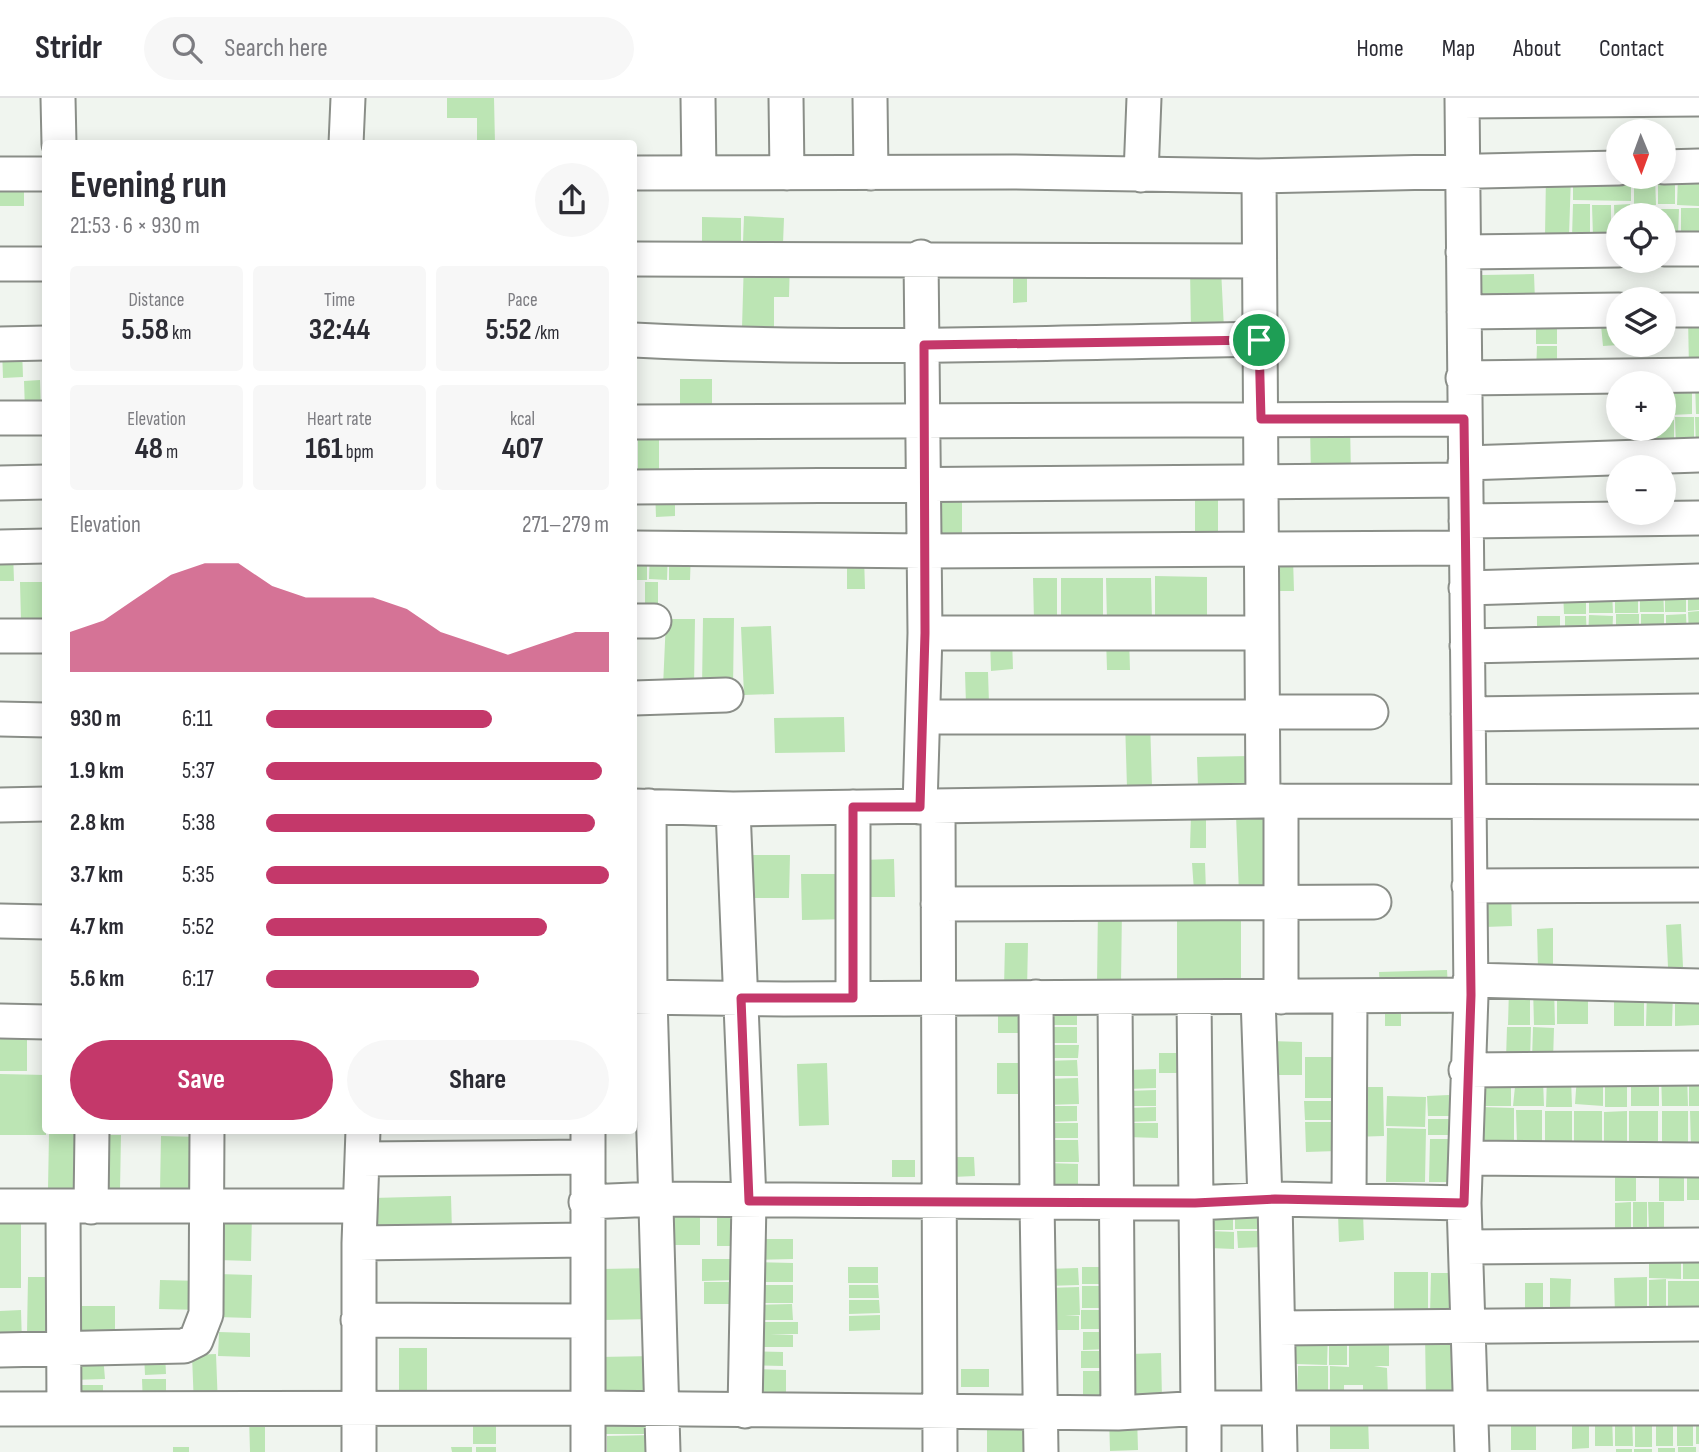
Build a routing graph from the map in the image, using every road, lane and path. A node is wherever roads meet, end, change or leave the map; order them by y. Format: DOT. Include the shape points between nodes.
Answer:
graph roads {
  1 [pos="58,98"];
  2 [pos="348,98"];
  3 [pos="698,98"];
  4 [pos="786,98"];
  5 [pos="870,98"];
  6 [pos="1144,98"];
  7 [pos="1462,99"];
  8 [pos="1699,99"];
  9 [pos="59,140"];
  10 [pos="346,140"];
  11 [pos="1699,166"];
  12 [pos="1676,167"];
  13 [pos="1606,168"];
  14 [pos="637,173"];
  15 [pos="699,173"];
  16 [pos="787,173"];
  17 [pos="871,173"];
  18 [pos="1463,173"];
  19 [pos="0,174"];
  20 [pos="42,174"];
  21 [pos="1140,175"];
  22 [pos="1259,176"];
  23 [pos="1676,249"];
  24 [pos="1699,249"];
  25 [pos="1606,250"];
  26 [pos="1463,252"];
  27 [pos="921,257"];
  28 [pos="637,259"];
  29 [pos="1259,261"];
  30 [pos="0,264"];
  31 [pos="42,264"];
  32 [pos="1606,310"];
  33 [pos="1676,310"];
  34 [pos="1699,310"];
  35 [pos="1464,312"];
  36 [pos="637,340"];
  37 [pos="1259,340"];
  38 [pos="42,343"];
  39 [pos="0,344"];
  40 [pos="924,345"];
  41 [pos="1699,375"];
  42 [pos="1464,378"];
  43 [pos="0,418"];
  44 [pos="42,418"];
  45 [pos="1261,419"];
  46 [pos="1464,419"];
  47 [pos="637,422"];
  48 [pos="922,423"];
  49 [pos="1699,455"];
  50 [pos="1465,472"];
  51 [pos="42,482"];
  52 [pos="1261,482"];
  53 [pos="0,483"];
  54 [pos="922,486"];
  55 [pos="637,487"];
  56 [pos="1699,518"];
  57 [pos="1466,534"];
  58 [pos="42,546"];
  59 [pos="0,547"];
  60 [pos="637,548"];
  61 [pos="1261,548"];
  62 [pos="924,551"];
  63 [pos="1699,581"];
  64 [pos="1466,588"];
  65 [pos="925,633"];
  66 [pos="1260,634"];
  67 [pos="0,636"];
  68 [pos="42,636"];
  69 [pos="1699,642"];
  70 [pos="1467,646"];
  71 [pos="726,695"];
  72 [pos="637,698"];
  73 [pos="1371,712"];
  74 [pos="1699,712"];
  75 [pos="1468,714"];
  76 [pos="1262,715"];
  77 [pos="923,717"];
  78 [pos="0,719"];
  79 [pos="42,720"];
  80 [pos="1272,801"];
  81 [pos="1469,802"];
  82 [pos="1699,802"];
  83 [pos="42,805"];
  84 [pos="641,806"];
  85 [pos="853,807"];
  86 [pos="929,807"];
  87 [pos="733,809"];
  88 [pos="2,810"];
  89 [pos="1699,885"];
  90 [pos="1469,886"];
  91 [pos="1374,902"];
  92 [pos="1281,903"];
  93 [pos="938,904"];
  94 [pos="0,921"];
  95 [pos="42,922"];
  96 [pos="1699,986"];
  97 [pos="1470,987"];
  98 [pos="1350,996"];
  99 [pos="642,997"];
  100 [pos="938,997"];
  101 [pos="1194,997"];
  102 [pos="1270,997"];
  103 [pos="741,998"];
  104 [pos="853,998"];
  105 [pos="1036,998"];
  106 [pos="1115,998"];
  107 [pos="0,1021"];
  108 [pos="42,1022"];
  109 [pos="1699,1068"];
  110 [pos="1466,1070"];
  111 [pos="91,1134"];
  112 [pos="207,1134"];
  113 [pos="588,1144"];
  114 [pos="363,1145"];
  115 [pos="1466,1158"];
  116 [pos="1699,1160"];
  117 [pos="658,1199"];
  118 [pos="1270,1200"];
  119 [pos="1349,1200"];
  120 [pos="749,1201"];
  121 [pos="1118,1201"];
  122 [pos="586,1202"];
  123 [pos="937,1202"];
  124 [pos="1037,1202"];
  125 [pos="1195,1203"];
  126 [pos="1464,1203"];
  127 [pos="0,1206"];
  128 [pos="360,1206"];
  129 [pos="77,1207"];
  130 [pos="208,1207"];
  131 [pos="586,1240"];
  132 [pos="359,1242"];
  133 [pos="1699,1245"];
  134 [pos="1466,1247"];
  135 [pos="358,1320"];
  136 [pos="587,1321"];
  137 [pos="1699,1324"];
  138 [pos="1467,1326"];
  139 [pos="1278,1328"];
  140 [pos="66,1348"];
  141 [pos="0,1350"];
  142 [pos="588,1408"];
  143 [pos="663,1408"];
  144 [pos="1201,1408"];
  145 [pos="1282,1408"];
  146 [pos="1699,1408"];
  147 [pos="0,1409"];
  148 [pos="64,1409"];
  149 [pos="940,1409"];
  150 [pos="358,1410"];
  151 [pos="745,1410"];
  152 [pos="1469,1410"];
  153 [pos="1041,1412"];
  154 [pos="1118,1413"];
  155 [pos="359,1452"];
  156 [pos="588,1452"];
  157 [pos="663,1452"];
  158 [pos="940,1452"];
  159 [pos="1041,1452"];
  160 [pos="1204,1452"];
  161 [pos="1280,1452"];
  162 [pos="1472,1452"];
  1 -- 9 [label="street"];
  2 -- 10 [label="street"];
  3 -- 15 [label="street"];
  4 -- 16 [label="street"];
  5 -- 17 [label="street"];
  6 -- 21 [label="street"];
  7 -- 8 [label="street"];
  7 -- 18 [label="street"];
  11 -- 12 [label="street"];
  13 -- 18 [label="street"];
  14 -- 15 [label="street"];
  15 -- 16 [label="street"];
  16 -- 17 [label="street"];
  17 -- 21 [label="street"];
  18 -- 22 [label="street"];
  18 -- 26 [label="street"];
  19 -- 20 [label="street"];
  21 -- 22 [label="street"];
  22 -- 29 [label="street"];
  23 -- 24 [label="street"];
  25 -- 26 [label="street"];
  26 -- 35 [label="street"];
  27 -- 28 [label="street"];
  27 -- 29 [label="street"];
  27 -- 40 [label="street"];
  29 -- 37 [label="street"];
  30 -- 31 [label="street"];
  32 -- 35 [label="street"];
  33 -- 34 [label="street"];
  35 -- 42 [label="street"];
  36 -- 40 [label="street"];
  37 -- 40 [label="street"];
  37 -- 45 [label="street"];
  38 -- 39 [label="street"];
  40 -- 48 [label="street"];
  41 -- 42 [label="street"];
  42 -- 46 [label="street"];
  43 -- 44 [label="street"];
  45 -- 46 [label="street"];
  45 -- 48 [label="street"];
  45 -- 52 [label="street"];
  46 -- 50 [label="street"];
  47 -- 48 [label="street"];
  48 -- 54 [label="street"];
  49 -- 50 [label="street"];
  50 -- 52 [label="street"];
  50 -- 57 [label="street"];
  51 -- 53 [label="street"];
  52 -- 54 [label="street"];
  52 -- 61 [label="street"];
  54 -- 55 [label="street"];
  54 -- 62 [label="street"];
  56 -- 57 [label="street"];
  57 -- 61 [label="street"];
  57 -- 64 [label="street"];
  58 -- 59 [label="street"];
  60 -- 62 [label="street"];
  61 -- 62 [label="street"];
  61 -- 66 [label="street"];
  62 -- 65 [label="street"];
  63 -- 64 [label="street"];
  64 -- 70 [label="street"];
  65 -- 66 [label="street"];
  65 -- 77 [label="street"];
  66 -- 76 [label="street"];
  67 -- 68 [label="street"];
  69 -- 70 [label="street"];
  70 -- 75 [label="street"];
  71 -- 72 [label="street"];
  73 -- 76 [label="street"];
  74 -- 75 [label="street"];
  75 -- 81 [label="street"];
  76 -- 77 [label="street"];
  76 -- 80 [label="street"];
  77 -- 86 [label="street"];
  78 -- 79 [label="street"];
  80 -- 81 [label="street"];
  80 -- 86 [label="street"];
  80 -- 92 [label="street"];
  81 -- 82 [label="street"];
  81 -- 90 [label="street"];
  83 -- 88 [label="street"];
  84 -- 87 [label="street"];
  84 -- 99 [label="street"];
  85 -- 86 [label="street"];
  85 -- 87 [label="street"];
  85 -- 104 [label="street"];
  86 -- 93 [label="street"];
  87 -- 103 [label="street"];
  89 -- 90 [label="street"];
  90 -- 97 [label="street"];
  91 -- 92 [label="street"];
  92 -- 93 [label="street"];
  92 -- 102 [label="street"];
  93 -- 100 [label="street"];
  94 -- 95 [label="street"];
  96 -- 97 [label="street"];
  97 -- 98 [label="street"];
  97 -- 110 [label="street"];
  98 -- 102 [label="street"];
  98 -- 119 [label="street"];
  99 -- 103 [label="street"];
  99 -- 117 [label="street"];
  100 -- 104 [label="street"];
  100 -- 105 [label="street"];
  100 -- 123 [label="street"];
  101 -- 102 [label="street"];
  101 -- 106 [label="street"];
  101 -- 125 [label="street"];
  102 -- 118 [label="street"];
  103 -- 104 [label="street"];
  103 -- 120 [label="street"];
  105 -- 106 [label="street"];
  105 -- 124 [label="street"];
  106 -- 121 [label="street"];
  107 -- 108 [label="street"];
  109 -- 110 [label="street"];
  110 -- 115 [label="street"];
  111 -- 129 [label="street"];
  112 -- 130 [label="street"];
  113 -- 114 [label="street"];
  113 -- 122 [label="street"];
  114 -- 128 [label="street"];
  115 -- 116 [label="street"];
  115 -- 126 [label="street"];
  117 -- 120 [label="street"];
  117 -- 122 [label="street"];
  117 -- 143 [label="street"];
  118 -- 119 [label="street"];
  118 -- 125 [label="street"];
  118 -- 139 [label="street"];
  119 -- 126 [label="street"];
  120 -- 123 [label="street"];
  120 -- 151 [label="street"];
  121 -- 124 [label="street"];
  121 -- 125 [label="street"];
  121 -- 154 [label="street"];
  122 -- 131 [label="street"];
  123 -- 124 [label="street"];
  123 -- 149 [label="street"];
  124 -- 153 [label="street"];
  125 -- 144 [label="street"];
  126 -- 134 [label="street"];
  127 -- 129 [label="street"];
  128 -- 130 [label="street"];
  128 -- 132 [label="street"];
  129 -- 130 [label="street"];
  129 -- 140 [label="street"];
  130 -- 140 [label="street" via="206,1314 196,1340 184,1346"];
  131 -- 132 [label="street"];
  131 -- 136 [label="street"];
  132 -- 135 [label="street"];
  133 -- 134 [label="street"];
  134 -- 138 [label="street"];
  135 -- 136 [label="street"];
  135 -- 150 [label="street"];
  136 -- 142 [label="street"];
  137 -- 138 [label="street"];
  138 -- 139 [label="street"];
  138 -- 152 [label="street"];
  139 -- 145 [label="street"];
  140 -- 141 [label="street"];
  140 -- 148 [label="street"];
  142 -- 143 [label="street"];
  142 -- 150 [label="street"];
  142 -- 156 [label="street"];
  143 -- 151 [label="street"];
  143 -- 157 [label="street"];
  144 -- 145 [label="street"];
  144 -- 154 [label="street"];
  144 -- 160 [label="street"];
  145 -- 152 [label="street"];
  145 -- 161 [label="street"];
  146 -- 152 [label="street"];
  147 -- 148 [label="street"];
  148 -- 150 [label="street"];
  149 -- 151 [label="street"];
  149 -- 153 [label="street"];
  149 -- 158 [label="street"];
  150 -- 155 [label="street"];
  152 -- 162 [label="street"];
  153 -- 154 [label="street"];
  153 -- 159 [label="street"];
}
